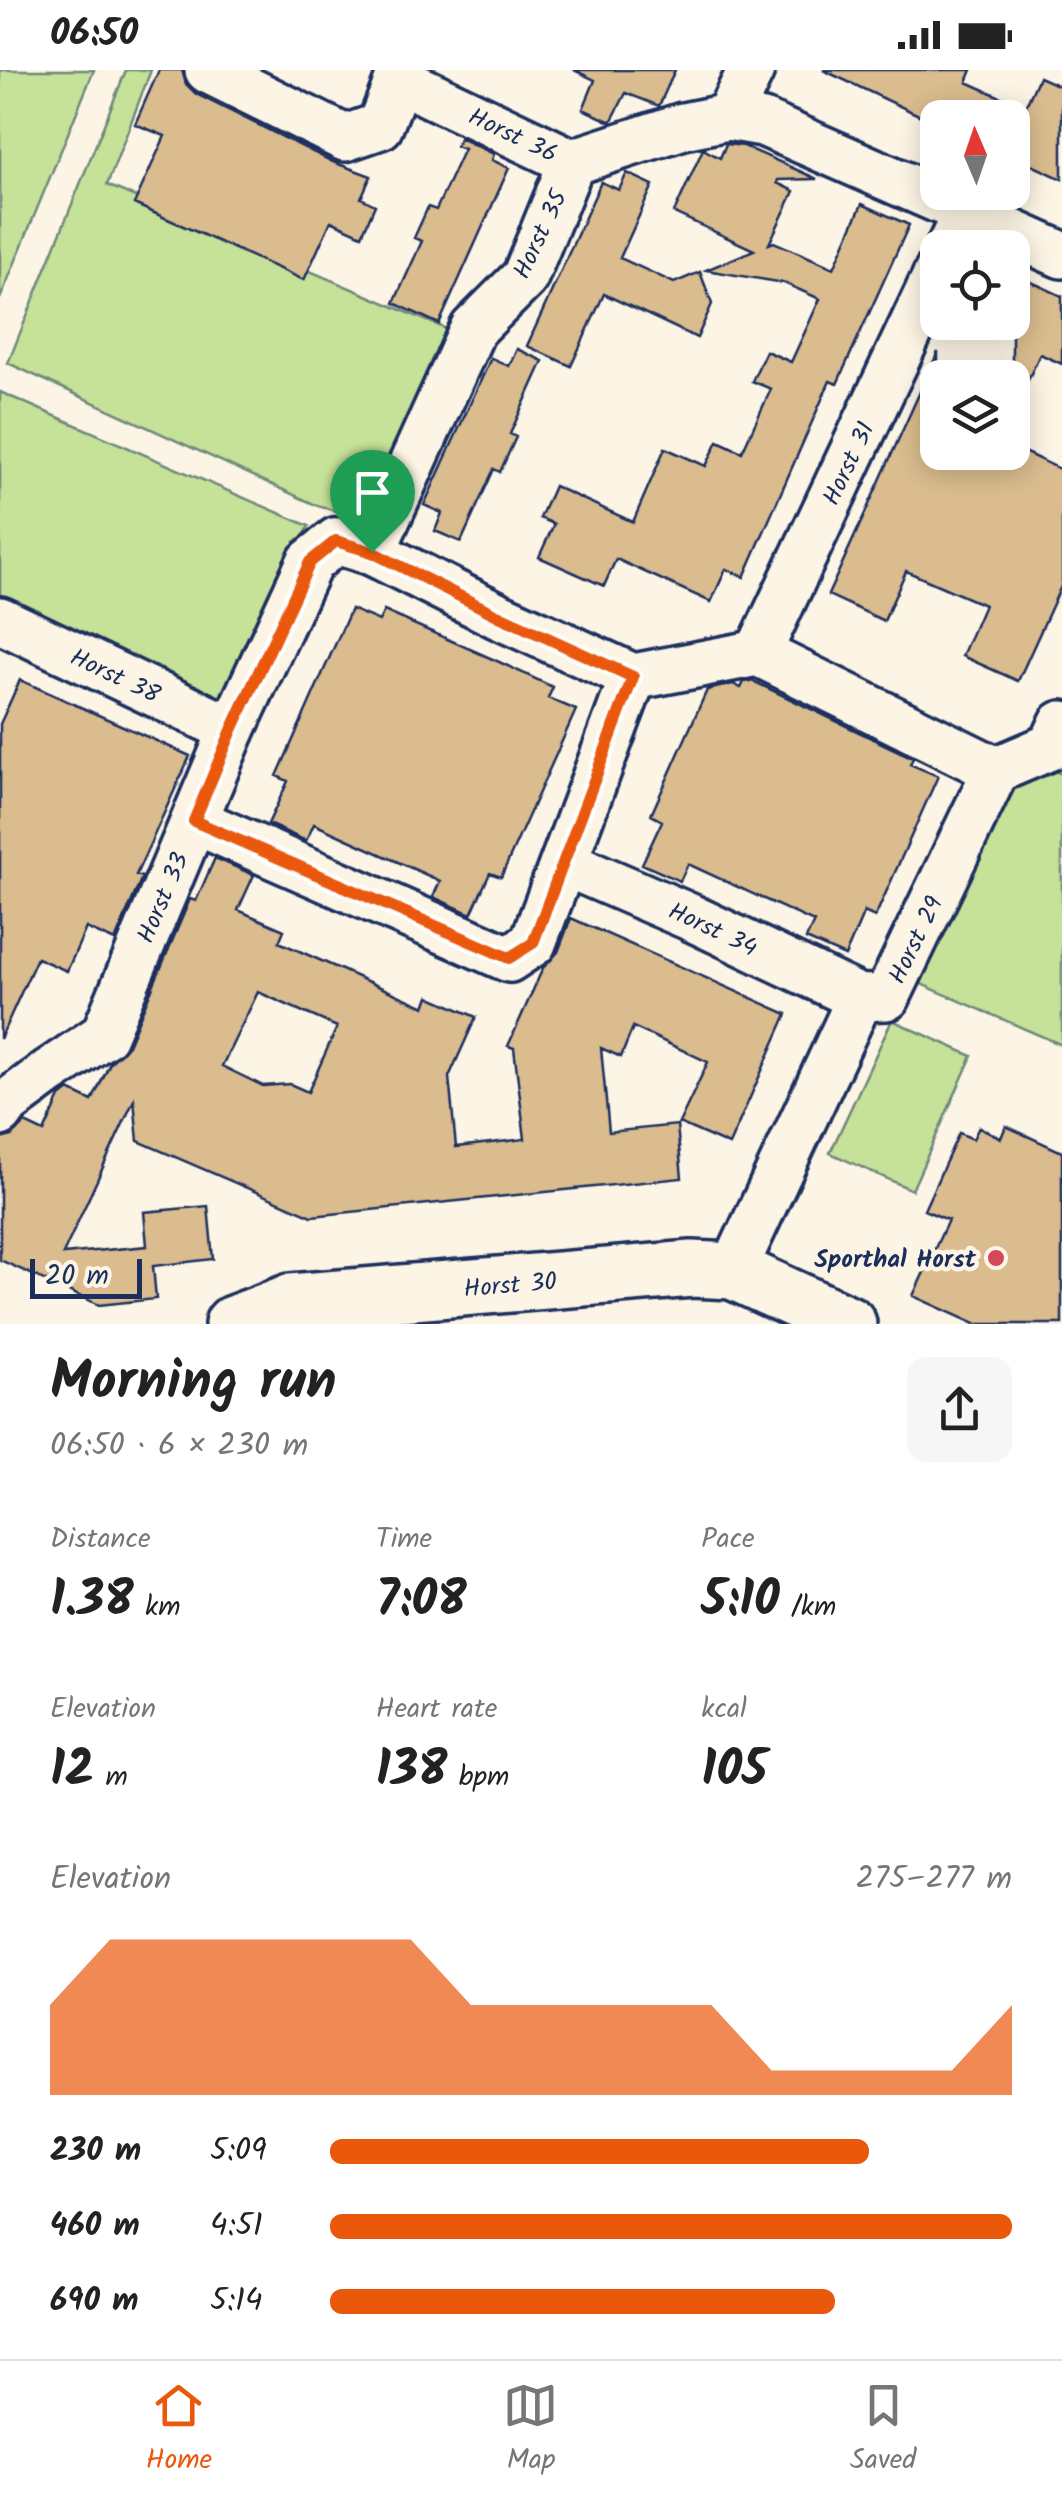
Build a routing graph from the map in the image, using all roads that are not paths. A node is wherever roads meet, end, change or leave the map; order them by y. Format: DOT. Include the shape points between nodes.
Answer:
graph roads {
  1 [pos="208,70"];
  2 [pos="750,70"];
  3 [pos="400,75"];
  4 [pos="728,117"];
  5 [pos="572,162"];
  6 [pos="958,230"];
  7 [pos="1030,247"];
  8 [pos="1062,255"];
  9 [pos="920,310"];
  10 [pos="372,552"];
  11 [pos="0,620"];
  12 [pos="758,652"];
  13 [pos="633,677"];
  14 [pos="1062,724"];
  15 [pos="232,730"];
  16 [pos="996,770"];
  17 [pos="194,821"];
  18 [pos="564,863"];
  19 [pos="860,998"];
  20 [pos="0,1113"];
  21 [pos="733,1271"];
  22 [pos="233,1324"];
  23 [pos="848,1324"];
  1 -- 3 [label="street, Horst 36" via="345,138 380,126"];
  2 -- 4 [label="street"];
  3 -- 5 [label="street, Horst 36"];
  4 -- 5 [label="street, Horst 35"];
  4 -- 6 [label="street, Horst 35" via="763,123"];
  5 -- 10 [label="street, Horst 35" via="525,277 474,329"];
  7 -- 8 [label="street"];
  9 -- 12 [label="street, Horst 31"];
  10 -- 13 [label="street, Horst 33"];
  10 -- 15 [label="street, Horst 33" via="336,541 310,562"];
  11 -- 15 [label="street, Horst 38"];
  12 -- 13 [label="street"];
  12 -- 16 [label="street"];
  13 -- 18 [label="street"];
  14 -- 16 [label="street" via="1052,746"];
  15 -- 17 [label="street, Horst 33"];
  16 -- 19 [label="street, Horst 29" via="887,997"];
  17 -- 18 [label="street" via="509,958 533,943"];
  17 -- 20 [label="street, Horst 33" via="104,1035"];
  18 -- 19 [label="street, Horst 34"];
  19 -- 21 [label="street, Horst 29"];
  21 -- 22 [label="street, Horst 30" via="291,1302"];
  21 -- 23 [label="street"];
}
